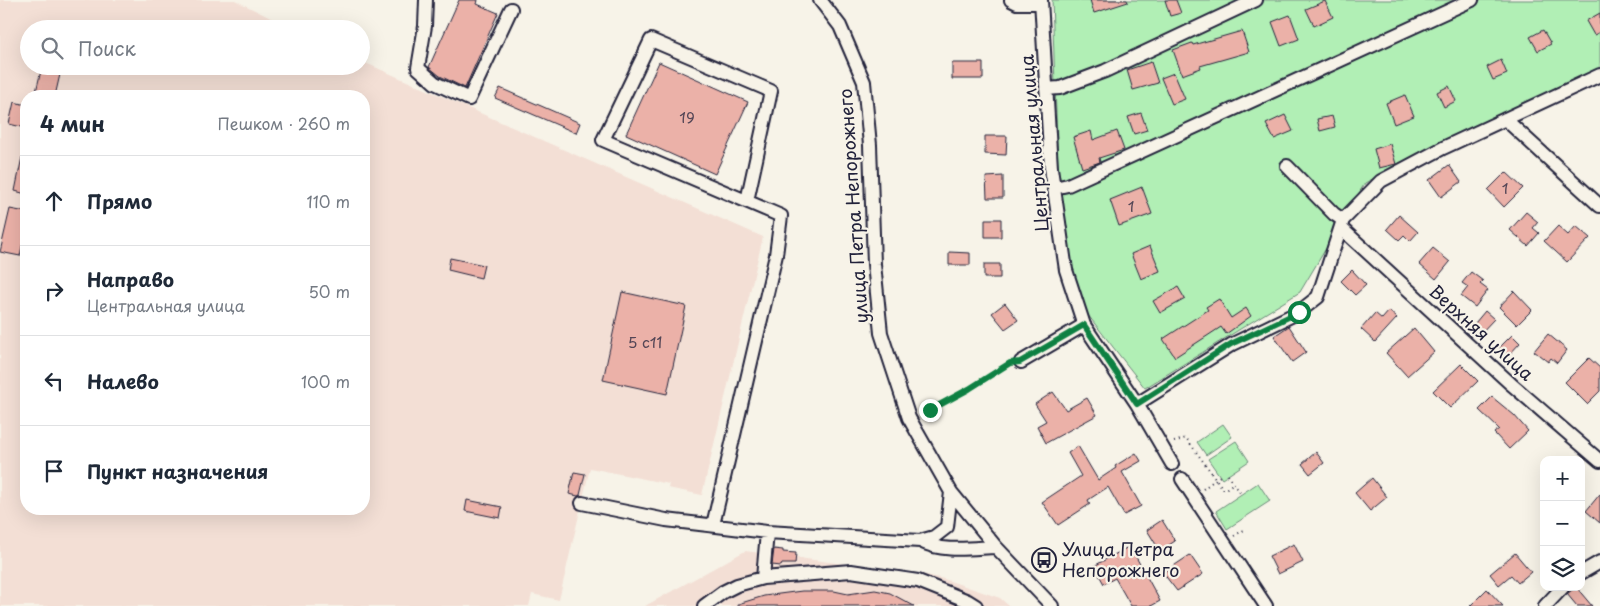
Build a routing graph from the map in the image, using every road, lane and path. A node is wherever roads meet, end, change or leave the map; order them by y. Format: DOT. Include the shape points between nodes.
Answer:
graph roads {
  1 [pos="426,0"];
  2 [pos="820,0"];
  3 [pos="1010,0"];
  4 [pos="1256,0"];
  5 [pos="1472,0"];
  6 [pos="1041,1"];
  7 [pos="511,9"];
  8 [pos="1600,75"];
  9 [pos="1046,88"];
  10 [pos="1505,119"];
  11 [pos="1287,166"];
  12 [pos="1054,188"];
  13 [pos="747,201"];
  14 [pos="1600,206"];
  15 [pos="1342,224"];
  16 [pos="1084,325"];
  17 [pos="1020,362"];
  18 [pos="1137,404"];
  19 [pos="925,412"];
  20 [pos="1168,444"];
  21 [pos="1600,461"];
  22 [pos="1172,464"];
  23 [pos="1228,475"];
  24 [pos="1220,476"];
  25 [pos="1216,478"];
  26 [pos="1182,479"];
  27 [pos="1234,483"];
  28 [pos="951,492"];
  29 [pos="1242,494"];
  30 [pos="1193,496"];
  31 [pos="582,503"];
  32 [pos="712,525"];
  33 [pos="767,532"];
  34 [pos="920,541"];
  35 [pos="996,548"];
  36 [pos="1600,562"];
  37 [pos="1585,571"];
  38 [pos="763,578"];
  39 [pos="1560,591"];
  40 [pos="704,606"];
  41 [pos="976,606"];
  42 [pos="1052,606"];
  43 [pos="1266,606"];
  44 [pos="1545,606"];
  1 -- 7 [label="street" via="418,68 435,83 469,99"];
  2 -- 28 [label="street, улица Петра Непорожнего" via="840,26 864,82 881,334 909,418"];
  3 -- 6 [label="street" via="1017,3"];
  4 -- 9 [label="street" via="1105,71 1060,88"];
  5 -- 12 [label="street" via="1068,185"];
  6 -- 9 [label="street, Центральная улица"];
  8 -- 10 [label="street"];
  9 -- 12 [label="street, Центральная улица"];
  10 -- 14 [label="street"];
  10 -- 15 [label="street" via="1381,182"];
  11 -- 15 [label="street, Верхняя улица"];
  12 -- 16 [label="street, Центральная улица" via="1066,270"];
  13 -- 13 [label="street" via="603,140 651,40 772,91"];
  13 -- 32 [label="street" via="781,216 776,256"];
  15 -- 18 [label="street" via="1318,296 1299,312 1231,344"];
  15 -- 21 [label="street, Верхняя улица" via="1511,384"];
  16 -- 17 [label="street"];
  16 -- 18 [label="street, Центральная улица"];
  17 -- 19 [label="path" via="1010,363"];
  18 -- 22 [label="street, Центральная улица"];
  20 -- 25 [label="path" via="1186,438"];
  23 -- 27 [label="path"];
  24 -- 25 [label="path"];
  25 -- 27 [label="path" via="1224,490"];
  25 -- 30 [label="path"];
  26 -- 30 [label="street"];
  27 -- 29 [label="path"];
  28 -- 34 [label="street" via="947,527 934,537"];
  28 -- 35 [label="street, улица Петра Непорожнего"];
  30 -- 43 [label="street"];
  31 -- 32 [label="street" via="666,520"];
  32 -- 33 [label="street"];
  33 -- 34 [label="street"];
  33 -- 38 [label="street"];
  34 -- 35 [label="street" via="932,547"];
  35 -- 42 [label="street, улица Петра Непорожнего"];
  36 -- 37 [label="street"];
  38 -- 40 [label="street" via="737,585"];
  38 -- 41 [label="street" via="850,571 918,581"];
  39 -- 44 [label="street"];
}
